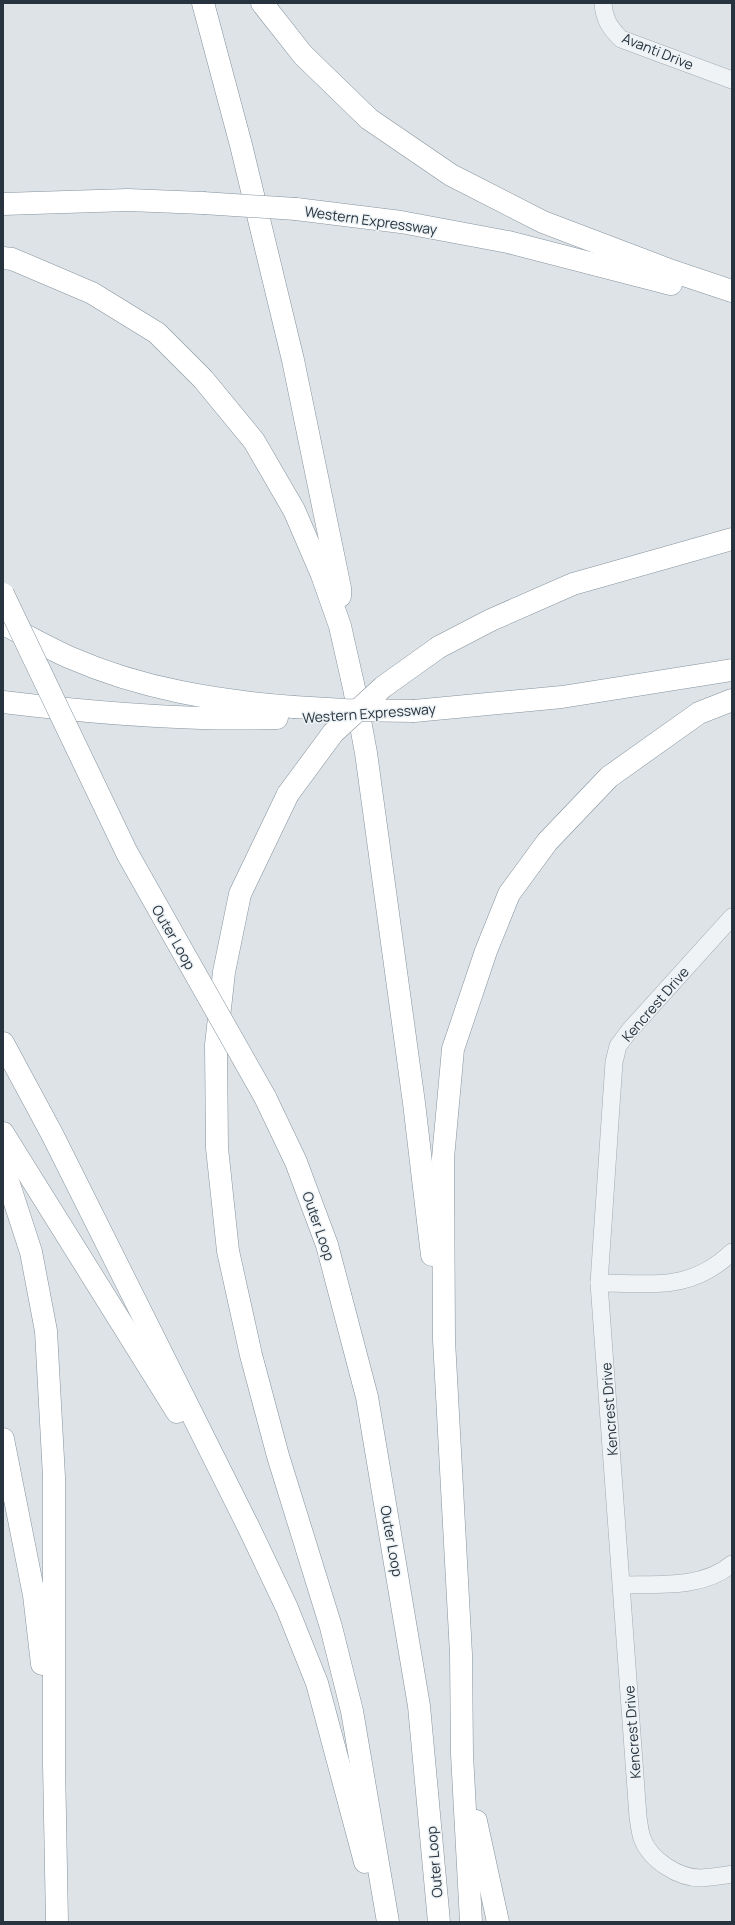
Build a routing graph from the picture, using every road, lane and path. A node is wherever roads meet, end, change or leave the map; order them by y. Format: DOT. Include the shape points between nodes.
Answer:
graph roads {
  1 [pos="203,3"];
  2 [pos="262,3"];
  3 [pos="603,3"];
  4 [pos="732,80"];
  5 [pos="3,204"];
  6 [pos="3,258"];
  7 [pos="732,291"];
  8 [pos="732,299"];
  9 [pos="732,539"];
  10 [pos="3,594"];
  11 [pos="3,624"];
  12 [pos="340,626"];
  13 [pos="732,670"];
  14 [pos="732,700"];
  15 [pos="3,702"];
  16 [pos="296,712"];
  17 [pos="732,917"];
  18 [pos="3,1043"];
  19 [pos="3,1133"];
  20 [pos="3,1166"];
  21 [pos="732,1252"];
  22 [pos="599,1283"];
  23 [pos="444,1340"];
  24 [pos="3,1439"];
  25 [pos="249,1528"];
  26 [pos="732,1564"];
  27 [pos="622,1585"];
  28 [pos="462,1754"];
  29 [pos="54,1764"];
  30 [pos="732,1874"];
  31 [pos="57,1922"];
  32 [pos="381,1922"];
  33 [pos="388,1922"];
  34 [pos="439,1922"];
  35 [pos="471,1922"];
  36 [pos="498,1922"];
  1 -- 12 [label="highway" via="292,360 340,588"];
  2 -- 7 [label="highway" via="303,54 369,119 451,175 543,222"];
  3 -- 4 [label="street, Avanti Drive" via="605,18 621,39"];
  5 -- 8 [label="highway, Western Expressway, bridge" via="128,200 203,203 296,209 401,222 508,242"];
  6 -- 12 [label="highway" via="92,293 157,333 203,379 254,441 294,510 322,575"];
  9 -- 33 [label="highway, bridge" via="573,584 490,620 439,647 382,687 333,733 288,794 240,894 224,972 216,1045 217,1148 228,1251 251,1355 278,1456 331,1628 352,1711"];
  10 -- 34 [label="highway, Outer Loop, bridge" via="127,853 265,1097 296,1162 327,1245 367,1397 419,1706"];
  11 -- 16 [label="highway" via="71,658 135,681 212,698"];
  12 -- 23 [label="highway" via="366,753"];
  13 -- 16 [label="highway, Western Expressway, bridge" via="562,697 414,711"];
  14 -- 23 [label="highway" via="699,713 609,776 547,842 509,894 486,951 453,1049 443,1158"];
  15 -- 16 [label="highway, Western Expressway" via="86,712 220,718"];
  17 -- 22 [label="street, Kencrest Drive" via="618,1046 614,1062"];
  18 -- 25 [label="highway" via="52,1134"];
  19 -- 25 [label="highway"];
  20 -- 29 [label="highway" via="31,1252 46,1331 54,1477"];
  21 -- 22 [label="street" via="699,1276 674,1283"];
  22 -- 27 [label="street, Kencrest Drive"];
  23 -- 28 [label="highway" via="462,1654"];
  24 -- 29 [label="highway" via="34,1595"];
  25 -- 32 [label="highway" via="287,1608 317,1683"];
  26 -- 27 [label="street" via="712,1576 692,1582"];
  27 -- 30 [label="street, Kencrest Drive" via="638,1817 642,1839 662,1864 679,1873 700,1878"];
  28 -- 35 [label="highway"];
  28 -- 36 [label="highway"];
  29 -- 31 [label="highway"];
}
